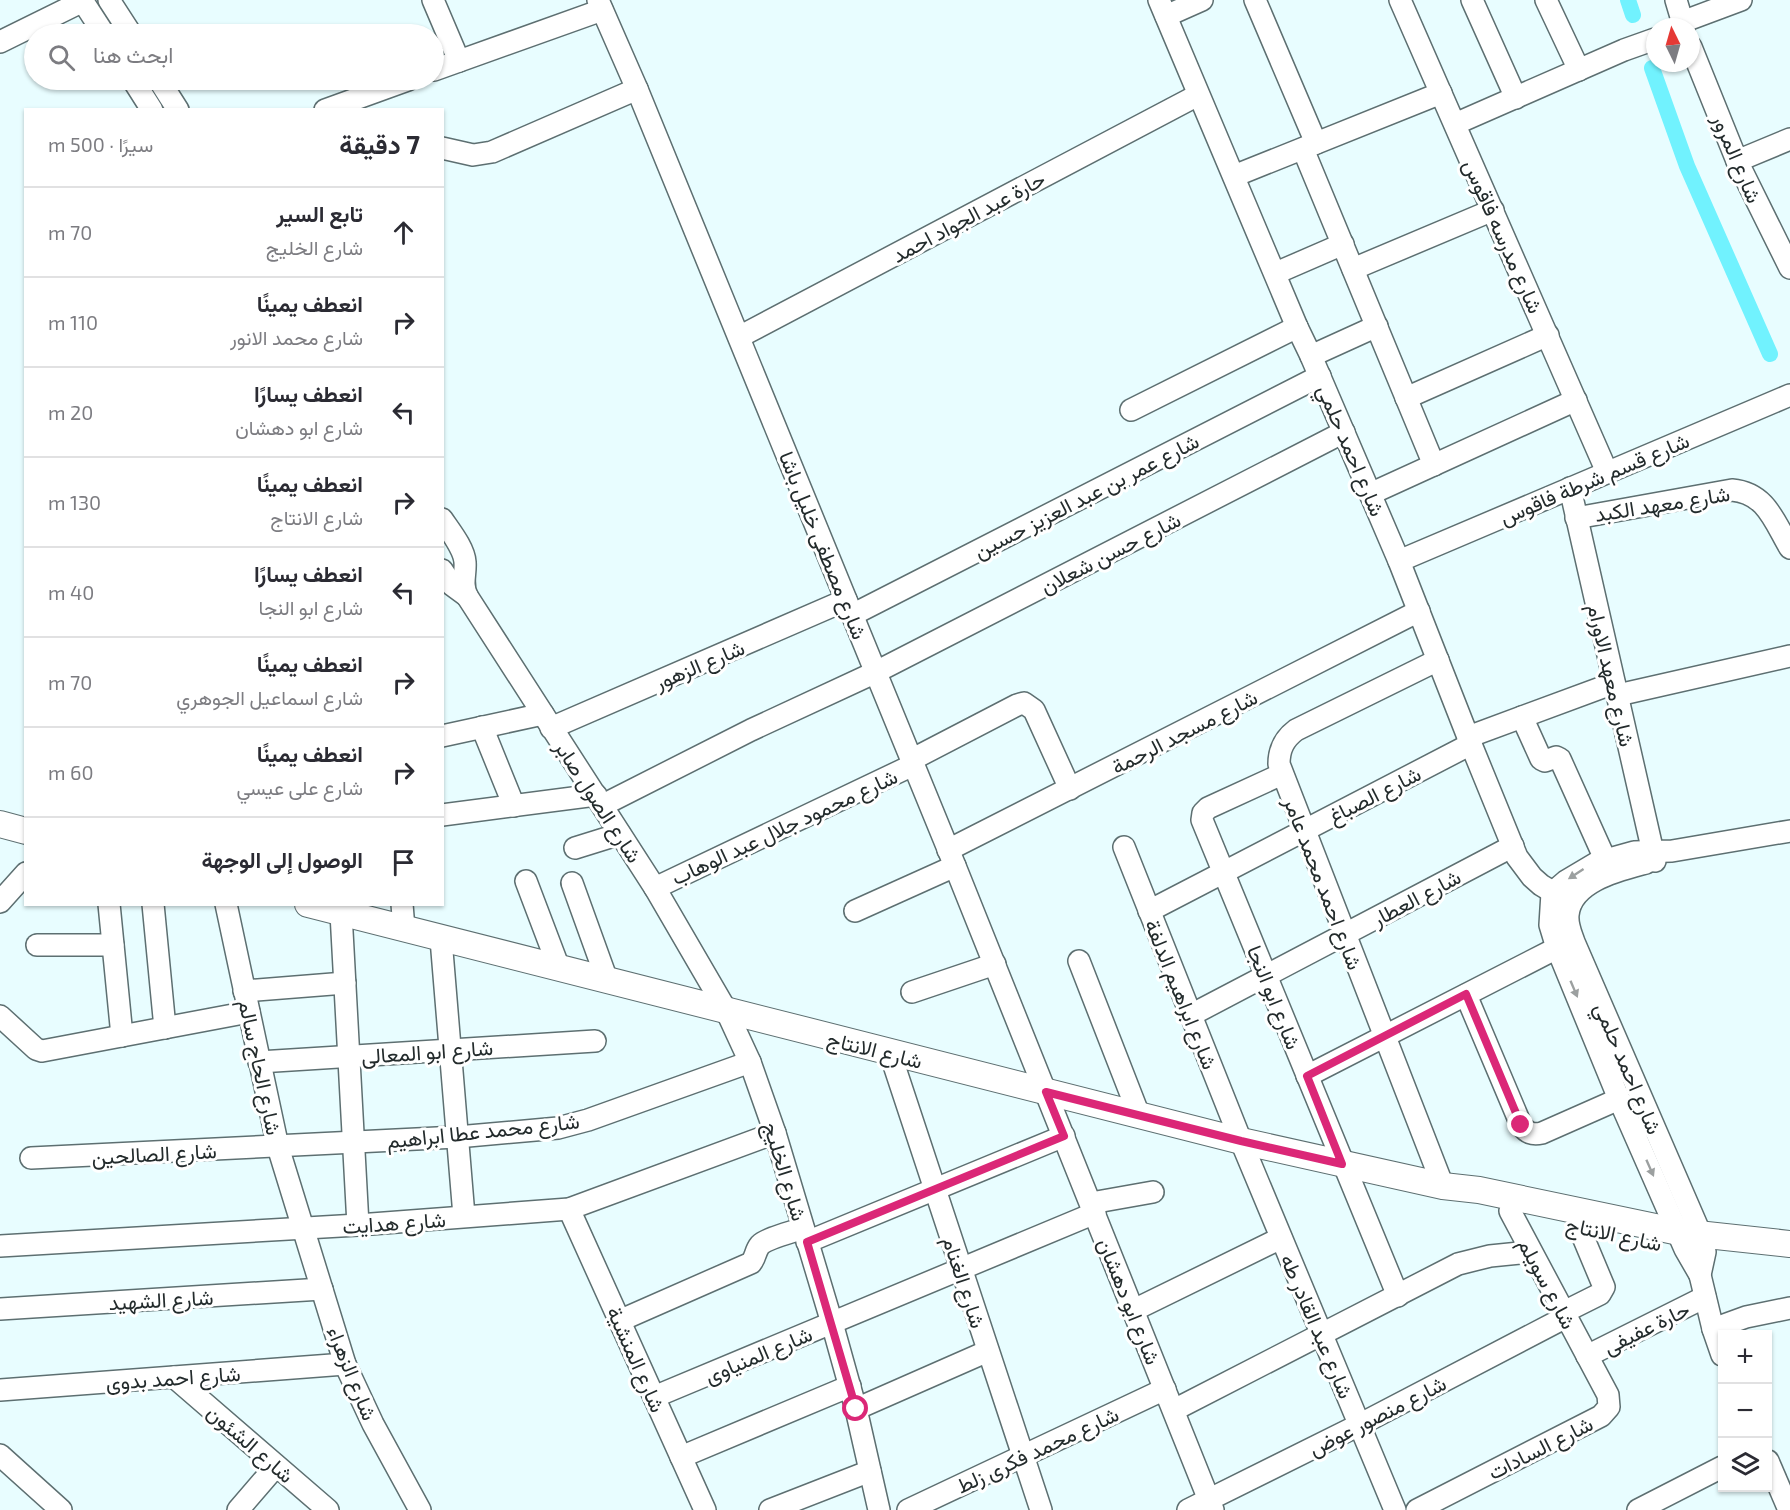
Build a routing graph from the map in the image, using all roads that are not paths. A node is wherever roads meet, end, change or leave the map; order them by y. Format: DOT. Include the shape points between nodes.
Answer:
graph roads {
  1 [pos="109,0"];
  2 [pos="433,0"];
  3 [pos="1202,0"];
  4 [pos="1255,0"];
  5 [pos="1400,0"];
  6 [pos="1472,0"];
  7 [pos="1546,0"];
  8 [pos="1676,0"];
  9 [pos="1741,0"];
  10 [pos="82,1"];
  11 [pos="600,5"];
  12 [pos="1162,8"];
  13 [pos="1681,18"];
  14 [pos="1699,18"];
  15 [pos="36,24"];
  16 [pos="97,24"];
  17 [pos="125,24"];
  18 [pos="443,24"];
  19 [pos="444,26"];
  20 [pos="24,30"];
  21 [pos="0,42"];
  22 [pos="1646,43"];
  23 [pos="459,61"];
  24 [pos="444,66"];
  25 [pos="1700,69"];
  26 [pos="1579,70"];
  27 [pos="637,89"];
  28 [pos="139,90"];
  29 [pos="165,90"];
  30 [pos="380,90"];
  31 [pos="1441,93"];
  32 [pos="1198,95"];
  33 [pos="1516,98"];
  34 [pos="151,108"];
  35 [pos="177,108"];
  36 [pos="331,108"];
  37 [pos="1455,124"];
  38 [pos="1790,139"];
  39 [pos="1310,146"];
  40 [pos="444,148"];
  41 [pos="1737,161"];
  42 [pos="1234,176"];
  43 [pos="1492,210"];
  44 [pos="1343,244"];
  45 [pos="1790,268"];
  46 [pos="1353,269"];
  47 [pos="1276,273"];
  48 [pos="1377,326"];
  49 [pos="1297,327"];
  50 [pos="1548,335"];
  51 [pos="739,337"];
  52 [pos="1311,356"];
  53 [pos="1320,375"];
  54 [pos="1790,395"];
  55 [pos="1406,398"];
  56 [pos="1576,400"];
  57 [pos="1131,410"];
  58 [pos="1344,432"];
  59 [pos="1434,465"];
  60 [pos="1607,472"];
  61 [pos="1570,488"];
  62 [pos="1370,494"];
  63 [pos="1576,518"];
  64 [pos="444,522"];
  65 [pos="1790,548"];
  66 [pos="1399,561"];
  67 [pos="444,573"];
  68 [pos="467,596"];
  69 [pos="849,607"];
  70 [pos="1419,611"];
  71 [pos="1790,656"];
  72 [pos="1438,660"];
  73 [pos="876,672"];
  74 [pos="1616,689"];
  75 [pos="1522,717"];
  76 [pos="547,721"];
  77 [pos="482,727"];
  78 [pos="444,736"];
  79 [pos="1469,741"];
  80 [pos="912,763"];
  81 [pos="1282,774"];
  82 [pos="1070,789"];
  83 [pos="599,800"];
  84 [pos="514,806"];
  85 [pos="444,814"];
  86 [pos="0,824"];
  87 [pos="24,830"];
  88 [pos="1304,830"];
  89 [pos="1790,831"];
  90 [pos="620,834"];
  91 [pos="1513,846"];
  92 [pos="1124,847"];
  93 [pos="575,848"];
  94 [pos="1660,854"];
  95 [pos="952,858"];
  96 [pos="1605,859"];
  97 [pos="1223,872"];
  98 [pos="24,875"];
  99 [pos="526,881"];
  100 [pos="572,883"];
  101 [pos="655,888"];
  102 [pos="1552,893"];
  103 [pos="0,902"];
  104 [pos="1571,903"];
  105 [pos="109,906"];
  106 [pos="153,906"];
  107 [pos="226,906"];
  108 [pos="323,907"];
  109 [pos="855,911"];
  110 [pos="1149,911"];
  111 [pos="403,917"];
  112 [pos="1345,934"];
  113 [pos="441,939"];
  114 [pos="37,945"];
  115 [pos="113,945"];
  116 [pos="1557,948"];
  117 [pos="1078,961"];
  118 [pos="994,964"];
  119 [pos="559,968"];
  120 [pos="1266,976"];
  121 [pos="607,980"];
  122 [pos="345,983"];
  123 [pos="244,991"];
  124 [pos="912,992"];
  125 [pos="1466,994"];
  126 [pos="726,1010"];
  127 [pos="249,1012"];
  128 [pos="1191,1015"];
  129 [pos="0,1016"];
  130 [pos="165,1028"];
  131 [pos="122,1036"];
  132 [pos="1384,1036"];
  133 [pos="595,1041"];
  134 [pos="450,1050"];
  135 [pos="890,1053"];
  136 [pos="349,1056"];
  137 [pos="259,1062"];
  138 [pos="750,1062"];
  139 [pos="1307,1076"];
  140 [pos="1046,1092"];
  141 [pos="1619,1099"];
  142 [pos="1139,1115"];
  143 [pos="775,1133"];
  144 [pos="1064,1136"];
  145 [pos="458,1137"];
  146 [pos="1241,1141"];
  147 [pos="353,1142"];
  148 [pos="278,1147"];
  149 [pos="31,1158"];
  150 [pos="1342,1164"];
  151 [pos="1443,1186"];
  152 [pos="934,1189"];
  153 [pos="1153,1192"];
  154 [pos="1093,1208"];
  155 [pos="569,1209"];
  156 [pos="1510,1210"];
  157 [pos="464,1216"];
  158 [pos="358,1225"];
  159 [pos="1578,1225"];
  160 [pos="303,1228"];
  161 [pos="805,1235"];
  162 [pos="1281,1238"];
  163 [pos="1790,1244"];
  164 [pos="0,1246"];
  165 [pos="1694,1249"];
  166 [pos="1530,1252"];
  167 [pos="1790,1261"];
  168 [pos="961,1269"];
  169 [pos="322,1289"];
  170 [pos="1398,1296"];
  171 [pos="1705,1298"];
  172 [pos="1790,1308"];
  173 [pos="0,1309"];
  174 [pos="1134,1310"];
  175 [pos="1565,1314"];
  176 [pos="620,1321"];
  177 [pos="832,1323"];
  178 [pos="1713,1329"];
  179 [pos="1321,1335"];
  180 [pos="1718,1343"];
  181 [pos="988,1351"];
  182 [pos="1587,1356"];
  183 [pos="345,1364"];
  184 [pos="174,1377"];
  185 [pos="849,1386"];
  186 [pos="1165,1389"];
  187 [pos="0,1390"];
  188 [pos="654,1397"];
  189 [pos="856,1409"];
  190 [pos="1174,1410"];
  191 [pos="1359,1425"];
  192 [pos="0,1455"];
  193 [pos="1023,1456"];
  194 [pos="681,1457"];
  195 [pos="276,1466"];
  196 [pos="1718,1469"];
  197 [pos="870,1471"];
  198 [pos="1772,1472"];
  199 [pos="1211,1505"];
  200 [pos="61,1510"];
  201 [pos="238,1510"];
  202 [pos="328,1510"];
  203 [pos="420,1510"];
  204 [pos="705,1510"];
  205 [pos="770,1510"];
  206 [pos="879,1510"];
  207 [pos="908,1510"];
  208 [pos="1041,1510"];
  209 [pos="1188,1510"];
  210 [pos="1395,1510"];
  211 [pos="1417,1510"];
  212 [pos="1638,1510"];
  213 [pos="1789,1510"];
  1 -- 17 [label="street"];
  2 -- 18 [label="street"];
  3 -- 12 [label="street"];
  4 -- 39 [label="street"];
  5 -- 31 [label="street, شارع مدرسه فاقوس"];
  6 -- 33 [label="street"];
  7 -- 26 [label="street"];
  8 -- 13 [label="street"];
  9 -- 14 [label="street"];
  10 -- 15 [label="street"];
  10 -- 16 [label="street"];
  11 -- 23 [label="street"];
  11 -- 27 [label="street, شارع مصطفى خليل باشا"];
  12 -- 32 [label="street, شارع احمد حلمي"];
  19 -- 23 [label="street"];
  20 -- 21 [label="street"];
  22 -- 26 [label="street"];
  23 -- 24 [label="street"];
  25 -- 41 [label="street, شارع المرور"];
  26 -- 33 [label="street"];
  27 -- 40 [label="street" via="492,152 473,154"];
  27 -- 51 [label="street, شارع مصطفى خليل باشا"];
  28 -- 34 [label="street"];
  29 -- 35 [label="street"];
  30 -- 36 [label="street"];
  31 -- 37 [label="street, شارع مدرسه فاقوس"];
  31 -- 39 [label="street"];
  32 -- 42 [label="street, شارع احمد حلمي"];
  32 -- 51 [label="street, حارة عبد الجواد احمد"];
  33 -- 37 [label="street"];
  37 -- 43 [label="street, شارع مدرسه فاقوس"];
  38 -- 41 [label="street"];
  39 -- 42 [label="street"];
  39 -- 44 [label="street"];
  41 -- 45 [label="street, شارع المرور"];
  42 -- 47 [label="street, شارع احمد حلمي"];
  43 -- 46 [label="street"];
  43 -- 50 [label="street, شارع مدرسه فاقوس"];
  44 -- 46 [label="street"];
  44 -- 47 [label="street"];
  46 -- 48 [label="street"];
  47 -- 49 [label="street, شارع احمد حلمي"];
  48 -- 52 [label="street"];
  48 -- 55 [label="street"];
  49 -- 52 [label="street, شارع احمد حلمي"];
  49 -- 57 [label="street"];
  50 -- 55 [label="street"];
  50 -- 56 [label="street, شارع مدرسه فاقوس"];
  51 -- 69 [label="street, شارع مصطفى خليل باشا"];
  52 -- 53 [label="street, شارع احمد حلمي"];
  53 -- 58 [label="street, شارع احمد حلمي"];
  53 -- 69 [label="street, شارع عمر بن عبد العزيز حسين"];
  54 -- 60 [label="street, شارع قسم شرطة فاقوس"];
  55 -- 59 [label="street"];
  56 -- 59 [label="street"];
  56 -- 60 [label="street, شارع مدرسه فاقوس"];
  58 -- 62 [label="street, شارع احمد حلمي"];
  58 -- 73 [label="street, شارع حسن شعلان"];
  59 -- 62 [label="street"];
  60 -- 61 [label="street, شارع قسم شرطة فاقوس"];
  61 -- 63 [label="street, شارع معهد الاورام"];
  61 -- 66 [label="street, شارع قسم شرطة فاقوس"];
  62 -- 66 [label="street, شارع احمد حلمي"];
  63 -- 65 [label="street, شارع معهد الكبد" via="1744,491 1763,504"];
  63 -- 74 [label="street, شارع معهد الاورام"];
  64 -- 68 [label="street, شارع الصول صابر" via="464,554"];
  66 -- 70 [label="street, شارع احمد حلمي"];
  67 -- 68 [label="street, شارع الصول صابر"];
  68 -- 76 [label="street, شارع الصول صابر"];
  69 -- 73 [label="street, شارع مصطفى خليل باشا"];
  69 -- 76 [label="street, شارع الزهور"];
  70 -- 72 [label="street, شارع احمد حلمي"];
  70 -- 82 [label="street, شارع مسجد الرحمة"];
  71 -- 74 [label="street, شارع الصباغ"];
  72 -- 79 [label="street, شارع احمد حلمي"];
  72 -- 81 [label="street, شارع احمد محمد عامر" via="1288,736 1279,754"];
  73 -- 80 [label="street, شارع مصطفى خليل باشا"];
  73 -- 83 [label="street, شارع حسن شعلان"];
  74 -- 75 [label="street, شارع الصباغ"];
  74 -- 94 [label="street, شارع معهد الاورام"];
  75 -- 79 [label="street, شارع الصباغ"];
  75 -- 96 [label="street" via="1541,759 1560,759"];
  76 -- 77 [label="street, شارع الزهور"];
  76 -- 83 [label="street, شارع الصول صابر"];
  77 -- 78 [label="street, شارع الزهور"];
  77 -- 84 [label="street"];
  79 -- 88 [label="street, شارع الصباغ"];
  79 -- 91 [label="street, شارع احمد حلمي"];
  80 -- 82 [label="street, شارع محمود جلال عبد الوهاب" via="1024,703 1034,710"];
  80 -- 95 [label="street, شارع مصطفى خليل باشا"];
  80 -- 101 [label="street, شارع محمود جلال عبد الوهاب"];
  81 -- 88 [label="street, شارع احمد محمد عامر"];
  81 -- 97 [label="street, شارع ابو النجا" via="1203,813 1203,824"];
  82 -- 95 [label="street, شارع مسجد الرحمة"];
  83 -- 84 [label="street, شارع حسن شعلان"];
  83 -- 90 [label="street, شارع الصول صابر"];
  84 -- 85 [label="street, شارع حسن شعلان"];
  86 -- 87 [label="main road"];
  88 -- 97 [label="street, شارع الصباغ"];
  88 -- 112 [label="street, شارع احمد محمد عامر"];
  89 -- 94 [label="street"];
  90 -- 93 [label="street"];
  90 -- 101 [label="street, شارع الصول صابر"];
  91 -- 102 [label="street, شارع احمد حلمي" via="1524,868"];
  91 -- 112 [label="street, شارع العطار"];
  92 -- 110 [label="street, شارع ابراهيم الدلفة"];
  94 -- 96 [label="street" via="1634,852"];
  94 -- 104 [label="street" via="1600,878"];
  95 -- 109 [label="street, شارع مسجد الرحمة"];
  95 -- 118 [label="street, شارع مصطفى خليل باشا"];
  96 -- 102 [label="street, one-way" via="1581,870"];
  97 -- 110 [label="street, شارع الصباغ"];
  97 -- 120 [label="street, شارع ابو النجا"];
  98 -- 103 [label="street"];
  99 -- 119 [label="street"];
  100 -- 121 [label="street"];
  101 -- 126 [label="street, شارع الصول صابر"];
  102 -- 104 [label="street, شارع احمد حلمي"];
  102 -- 116 [label="street, شارع احمد حلمي" via="1550,925"];
  104 -- 165 [label="street, شارع احمد حلمي" via="1568,922 1574,942"];
  105 -- 115 [label="street"];
  106 -- 130 [label="street"];
  107 -- 123 [label="street, شارع الحاج سالم"];
  108 -- 111 [label="main road, شارع الانتاج"];
  108 -- 122 [label="street"];
  110 -- 128 [label="street, شارع ابراهيم الدلفة"];
  111 -- 113 [label="main road, شارع الانتاج"];
  112 -- 120 [label="street, شارع العطار"];
  112 -- 132 [label="street, شارع احمد محمد عامر"];
  113 -- 119 [label="main road, شارع الانتاج"];
  113 -- 134 [label="street"];
  114 -- 115 [label="street"];
  115 -- 131 [label="street"];
  116 -- 125 [label="street"];
  116 -- 141 [label="street, شارع احمد حلمي, one-way"];
  117 -- 142 [label="street"];
  118 -- 124 [label="street"];
  118 -- 140 [label="street, شارع مصطفى خليل باشا"];
  119 -- 121 [label="main road, شارع الانتاج"];
  120 -- 128 [label="street, شارع العطار"];
  120 -- 139 [label="street, شارع ابو النجا"];
  121 -- 126 [label="main road, شارع الانتاج"];
  122 -- 123 [label="street"];
  122 -- 136 [label="street"];
  123 -- 127 [label="street, شارع الحاج سالم"];
  125 -- 132 [label="street"];
  125 -- 141 [label="street" via="1526,1131 1533,1135 1542,1133"];
  126 -- 135 [label="main road, شارع الانتاج"];
  126 -- 138 [label="street, شارع الخليج"];
  127 -- 130 [label="street"];
  127 -- 137 [label="street, شارع الحاج سالم"];
  128 -- 146 [label="street, شارع ابراهيم الدلفة"];
  129 -- 131 [label="street" via="42,1051"];
  130 -- 131 [label="street"];
  132 -- 139 [label="street"];
  132 -- 151 [label="street, شارع احمد محمد عامر"];
  133 -- 134 [label="street, شارع ابو المعالى"];
  134 -- 136 [label="street, شارع ابو المعالى"];
  134 -- 145 [label="street"];
  135 -- 140 [label="main road, شارع الانتاج"];
  135 -- 152 [label="street, شارع الغنام"];
  136 -- 137 [label="street, شارع ابو المعالى"];
  136 -- 147 [label="street"];
  137 -- 148 [label="street, شارع الحاج سالم"];
  138 -- 143 [label="street, شارع الخليج"];
  138 -- 145 [label="street, شارع محمد عطا ابراهيم" via="558,1128"];
  139 -- 150 [label="street, شارع ابو النجا"];
  140 -- 142 [label="main road, شارع الانتاج"];
  140 -- 144 [label="street, شارع ابو دهشان"];
  141 -- 165 [label="street, شارع احمد حلمي, one-way"];
  142 -- 146 [label="main road, شارع الانتاج"];
  143 -- 155 [label="street, شارع هدايت"];
  143 -- 161 [label="street, شارع الخليج"];
  144 -- 152 [label="street"];
  144 -- 154 [label="street, شارع ابو دهشان"];
  145 -- 147 [label="street, شارع محمد عطا ابراهيم"];
  145 -- 157 [label="street"];
  146 -- 150 [label="main road, شارع الانتاج"];
  146 -- 162 [label="street, شارع عبد القادر طه"];
  147 -- 148 [label="street, شارع محمد عطا ابراهيم"];
  147 -- 158 [label="street"];
  148 -- 149 [label="street, شارع الصالحين"];
  148 -- 160 [label="street, شارع الحاج سالم"];
  150 -- 151 [label="main road, شارع الانتاج"];
  150 -- 170 [label="street, شارع ابو النجا"];
  151 -- 156 [label="main road, شارع الانتاج" via="1477,1203"];
  151 -- 165 [label="main road, شارع الانتاج" via="1479,1190"];
  152 -- 161 [label="street"];
  152 -- 168 [label="street, شارع الغنام"];
  153 -- 154 [label="street"];
  154 -- 168 [label="street, شارع المنياوى"];
  154 -- 174 [label="street, شارع ابو دهشان"];
  155 -- 157 [label="street, شارع هدايت"];
  155 -- 176 [label="street, شارع المنشية"];
  156 -- 159 [label="main road, شارع الانتاج"];
  156 -- 166 [label="street, شارع سويلم"];
  157 -- 158 [label="street, شارع هدايت"];
  158 -- 160 [label="street, شارع هدايت"];
  159 -- 165 [label="main road, شارع الانتاج"];
  159 -- 175 [label="street, شارع منصور عوض" via="1604,1287 1600,1294"];
  160 -- 164 [label="street, شارع هدايت"];
  160 -- 169 [label="street, شارع الزهراء"];
  161 -- 176 [label="street" via="764,1242 750,1263"];
  161 -- 177 [label="street, شارع الخليج"];
  162 -- 174 [label="street"];
  162 -- 179 [label="street, شارع عبد القادر طه"];
  163 -- 165 [label="main road, شارع الانتاج"];
  165 -- 167 [label="main road, شارع الانتاج"];
  165 -- 171 [label="street"];
  166 -- 170 [label="street" via="1458,1264"];
  166 -- 175 [label="street, شارع سويلم"];
  168 -- 177 [label="street, شارع المنياوى"];
  168 -- 181 [label="street, شارع الغنام"];
  169 -- 173 [label="street, شارع الشهيد"];
  169 -- 183 [label="street, شارع الزهراء"];
  170 -- 179 [label="street"];
  171 -- 178 [label="street"];
  171 -- 182 [label="street, حارة عفيفى"];
  172 -- 178 [label="street"];
  174 -- 186 [label="street, شارع ابو دهشان"];
  175 -- 182 [label="street, شارع سويلم"];
  175 -- 191 [label="street, شارع منصور عوض"];
  176 -- 188 [label="street, شارع المنشية"];
  177 -- 185 [label="street, شارع الخليج"];
  177 -- 188 [label="street, شارع المنياوى"];
  178 -- 180 [label="street"];
  179 -- 190 [label="street"];
  179 -- 191 [label="street, شارع عبد القادر طه"];
  181 -- 189 [label="street"];
  181 -- 193 [label="street, شارع الغنام"];
  182 -- 211 [label="street, شارع السادات" via="1610,1398 1605,1413"];
  183 -- 184 [label="street, شارع احمد بدوى"];
  183 -- 203 [label="street, شارع الزهراء"];
  184 -- 187 [label="street, شارع احمد بدوى"];
  184 -- 195 [label="street, شارع الشئون"];
  185 -- 189 [label="street, شارع الخليج"];
  185 -- 194 [label="street"];
  186 -- 190 [label="street, شارع ابو دهشان"];
  186 -- 193 [label="street, شارع محمد فكرى زلط"];
  188 -- 194 [label="street, شارع المنشية"];
  189 -- 197 [label="street, شارع الخليج"];
  190 -- 199 [label="street, شارع ابو دهشان"];
  191 -- 199 [label="street, شارع منصور عوض"];
  191 -- 210 [label="street, شارع عبد القادر طه"];
  192 -- 200 [label="street"];
  193 -- 207 [label="street, شارع محمد فكرى زلط"];
  193 -- 208 [label="street, شارع الغنام"];
  194 -- 204 [label="street, شارع المنشية"];
  195 -- 201 [label="street"];
  195 -- 202 [label="street, شارع الشئون"];
  196 -- 212 [label="street"];
  197 -- 205 [label="street"];
  197 -- 206 [label="street, شارع الخليج"];
  198 -- 213 [label="street"];
  199 -- 209 [label="street, شارع منصور عوض"];
}
